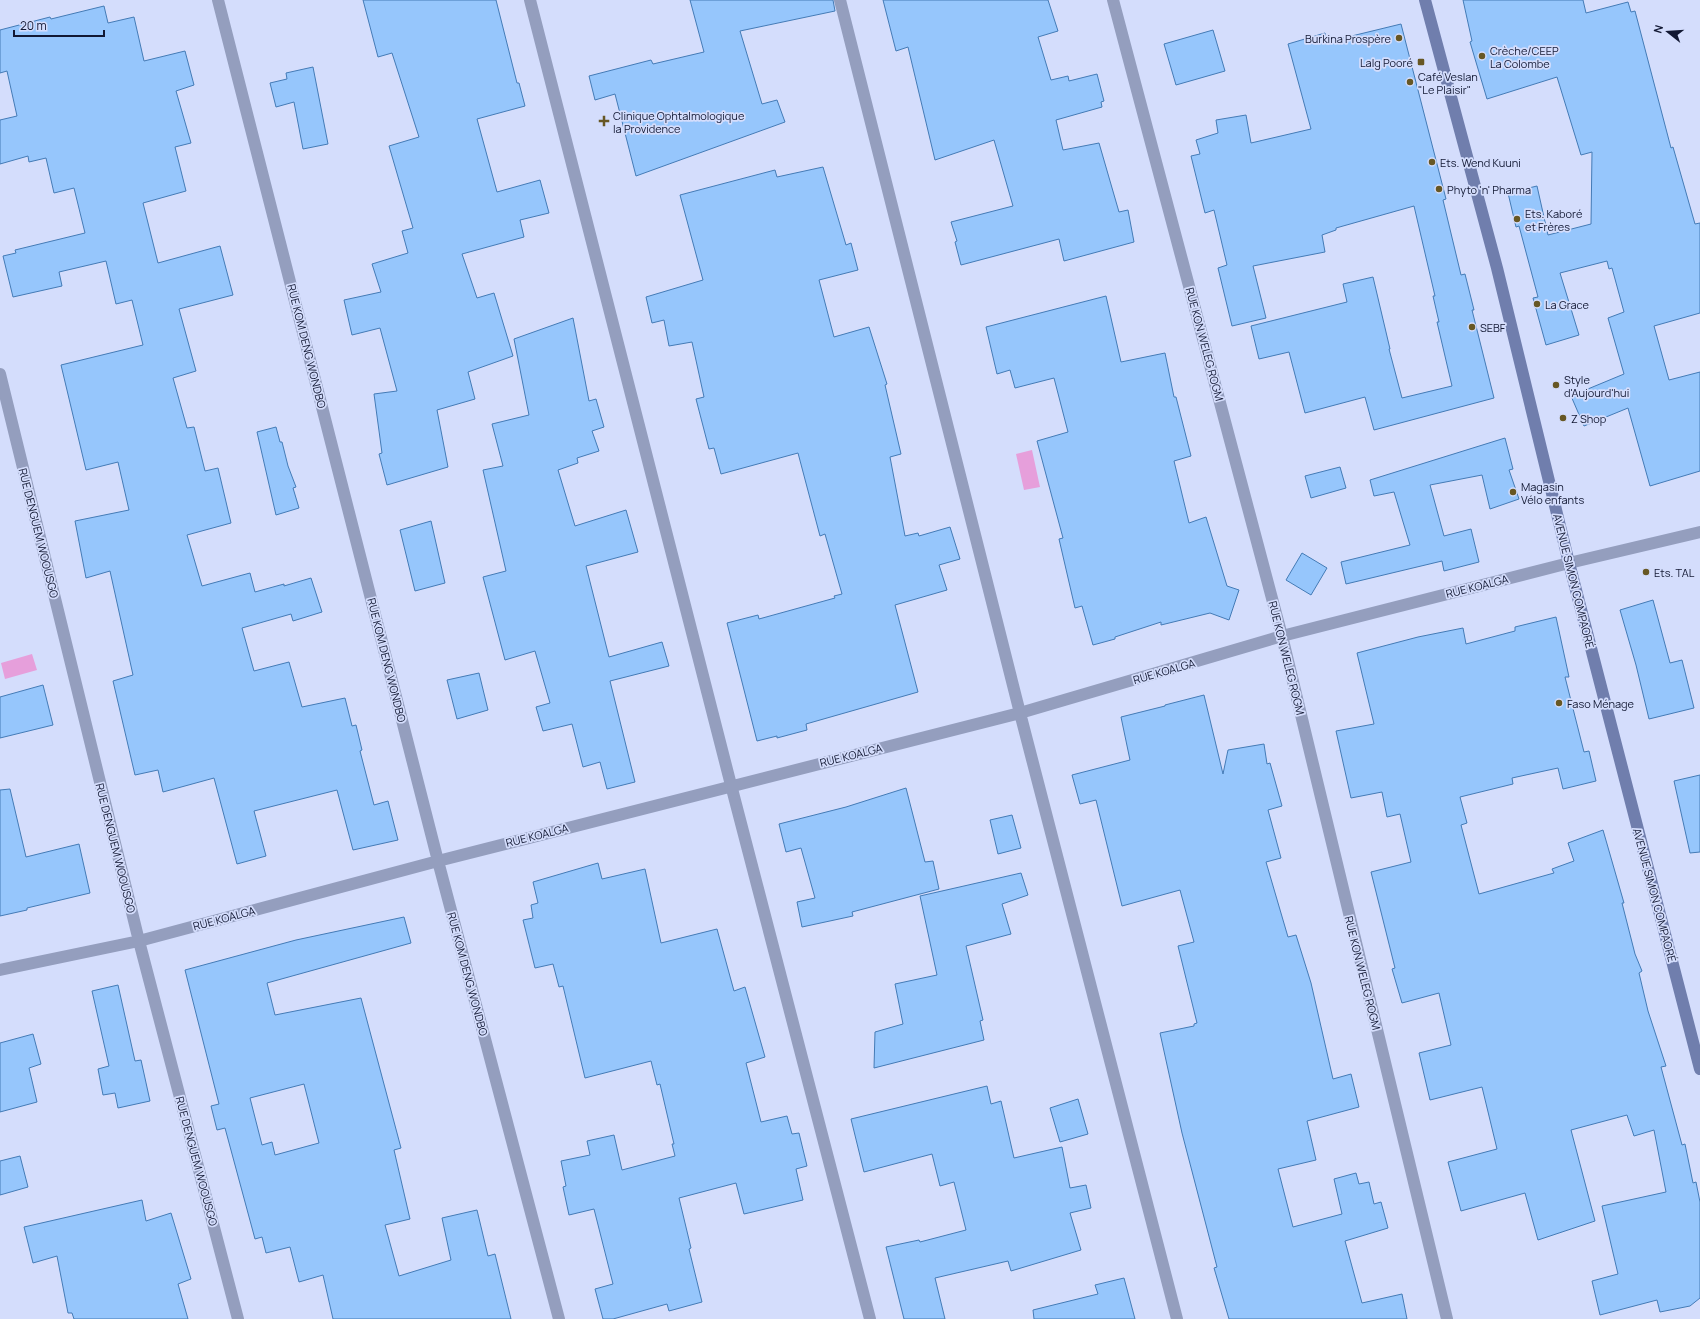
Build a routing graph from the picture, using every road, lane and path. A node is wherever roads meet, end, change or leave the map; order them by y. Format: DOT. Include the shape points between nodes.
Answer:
graph roads {
  1 [pos="218,0"];
  2 [pos="530,0"];
  3 [pos="840,0"];
  4 [pos="1114,0"];
  5 [pos="1425,0"];
  6 [pos="0,374"];
  7 [pos="1700,532"];
  8 [pos="1569,563"];
  9 [pos="1282,636"];
  10 [pos="1020,713"];
  11 [pos="731,785"];
  12 [pos="438,861"];
  13 [pos="139,941"];
  14 [pos="0,970"];
  15 [pos="1700,1069"];
  16 [pos="238,1319"];
  17 [pos="559,1319"];
  18 [pos="870,1319"];
  19 [pos="1177,1319"];
  20 [pos="1447,1319"];
  1 -- 12 [label="street, RUE KOM DENG WONDBO"];
  2 -- 11 [label="street"];
  3 -- 10 [label="street"];
  4 -- 9 [label="street, RUE KON WELEG ROGM"];
  5 -- 8 [label="street, AVENUE SIMON COMPAORÉ" via="1497,268"];
  6 -- 13 [label="street, RUE DENGUEM WOOUSGO"];
  7 -- 8 [label="street, RUE KOALGA"];
  8 -- 9 [label="street, RUE KOALGA"];
  8 -- 15 [label="street, AVENUE SIMON COMPAORÉ"];
  9 -- 10 [label="street, RUE KOALGA"];
  9 -- 20 [label="street, RUE KON WELEG ROGM"];
  10 -- 11 [label="street, RUE KOALGA"];
  10 -- 19 [label="street"];
  11 -- 12 [label="street, RUE KOALGA"];
  11 -- 18 [label="street"];
  12 -- 13 [label="street, RUE KOALGA"];
  12 -- 17 [label="street, RUE KOM DENG WONDBO"];
  13 -- 14 [label="street, RUE KOALGA"];
  13 -- 16 [label="street, RUE DENGUEM WOOUSGO"];
}
